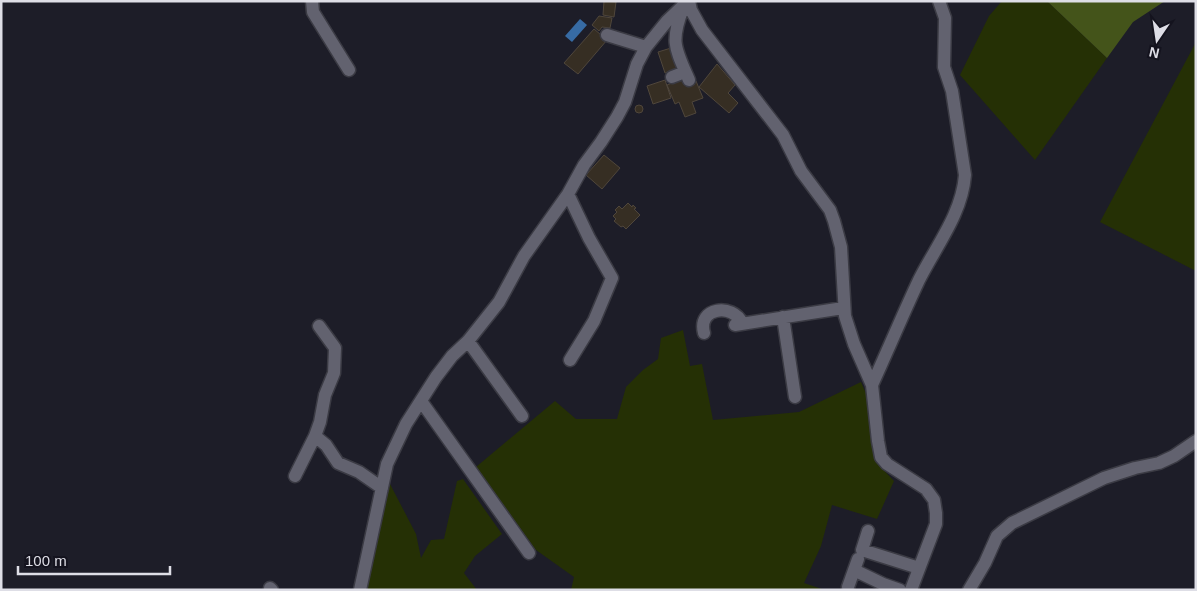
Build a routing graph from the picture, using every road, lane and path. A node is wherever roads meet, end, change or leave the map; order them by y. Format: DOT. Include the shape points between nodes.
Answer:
graph roads {
  1 [pos="312,1"];
  2 [pos="939,1"];
  3 [pos="951,1"];
  4 [pos="687,3"];
  5 [pos="945,18"];
  6 [pos="608,35"];
  7 [pos="646,47"];
  8 [pos="350,70"];
  9 [pos="672,77"];
  10 [pos="568,194"];
  11 [pos="844,308"];
  12 [pos="783,317"];
  13 [pos="320,326"];
  14 [pos="704,333"];
  15 [pos="468,341"];
  16 [pos="570,360"];
  17 [pos="872,385"];
  18 [pos="795,397"];
  19 [pos="421,401"];
  20 [pos="522,416"];
  21 [pos="315,436"];
  22 [pos="1196,441"];
  23 [pos="295,476"];
  24 [pos="382,488"];
  25 [pos="868,531"];
  26 [pos="529,553"];
  27 [pos="919,568"];
  28 [pos="848,587"];
  29 [pos="360,590"];
  30 [pos="900,590"];
  31 [pos="911,590"];
  32 [pos="969,590"];
  1 -- 8 [label="street" via="313,12"];
  2 -- 5 [label="street"];
  3 -- 5 [label="street"];
  4 -- 7 [label="street"];
  4 -- 9 [label="street" via="675,33 675,46 687,76"];
  4 -- 11 [label="street" via="702,30 783,135 801,171 830,210 841,247"];
  5 -- 17 [label="street" via="944,67 953,100 964,184 949,227 920,278"];
  6 -- 7 [label="street"];
  7 -- 10 [label="street" via="625,102"];
  10 -- 15 [label="street" via="524,256 499,302"];
  10 -- 16 [label="street" via="612,278 594,320"];
  11 -- 12 [label="street"];
  11 -- 17 [label="street" via="854,344"];
  12 -- 14 [label="street" via="739,324 738,315 730,311 712,312 704,319"];
  12 -- 18 [label="street"];
  13 -- 21 [label="street" via="335,348 334,373"];
  15 -- 19 [label="street" via="452,356"];
  15 -- 20 [label="street"];
  17 -- 27 [label="street" via="881,457 926,490 934,500 936,524"];
  19 -- 24 [label="street" via="394,448"];
  19 -- 26 [label="street"];
  21 -- 23 [label="street"];
  21 -- 24 [label="street" via="338,462"];
  22 -- 32 [label="street" via="1159,463 1104,478 1012,523 997,536"];
  24 -- 29 [label="street"];
  25 -- 27 [label="street" via="862,550"];
  27 -- 31 [label="street"];
  28 -- 30 [label="street" via="856,564 883,584"];
}
